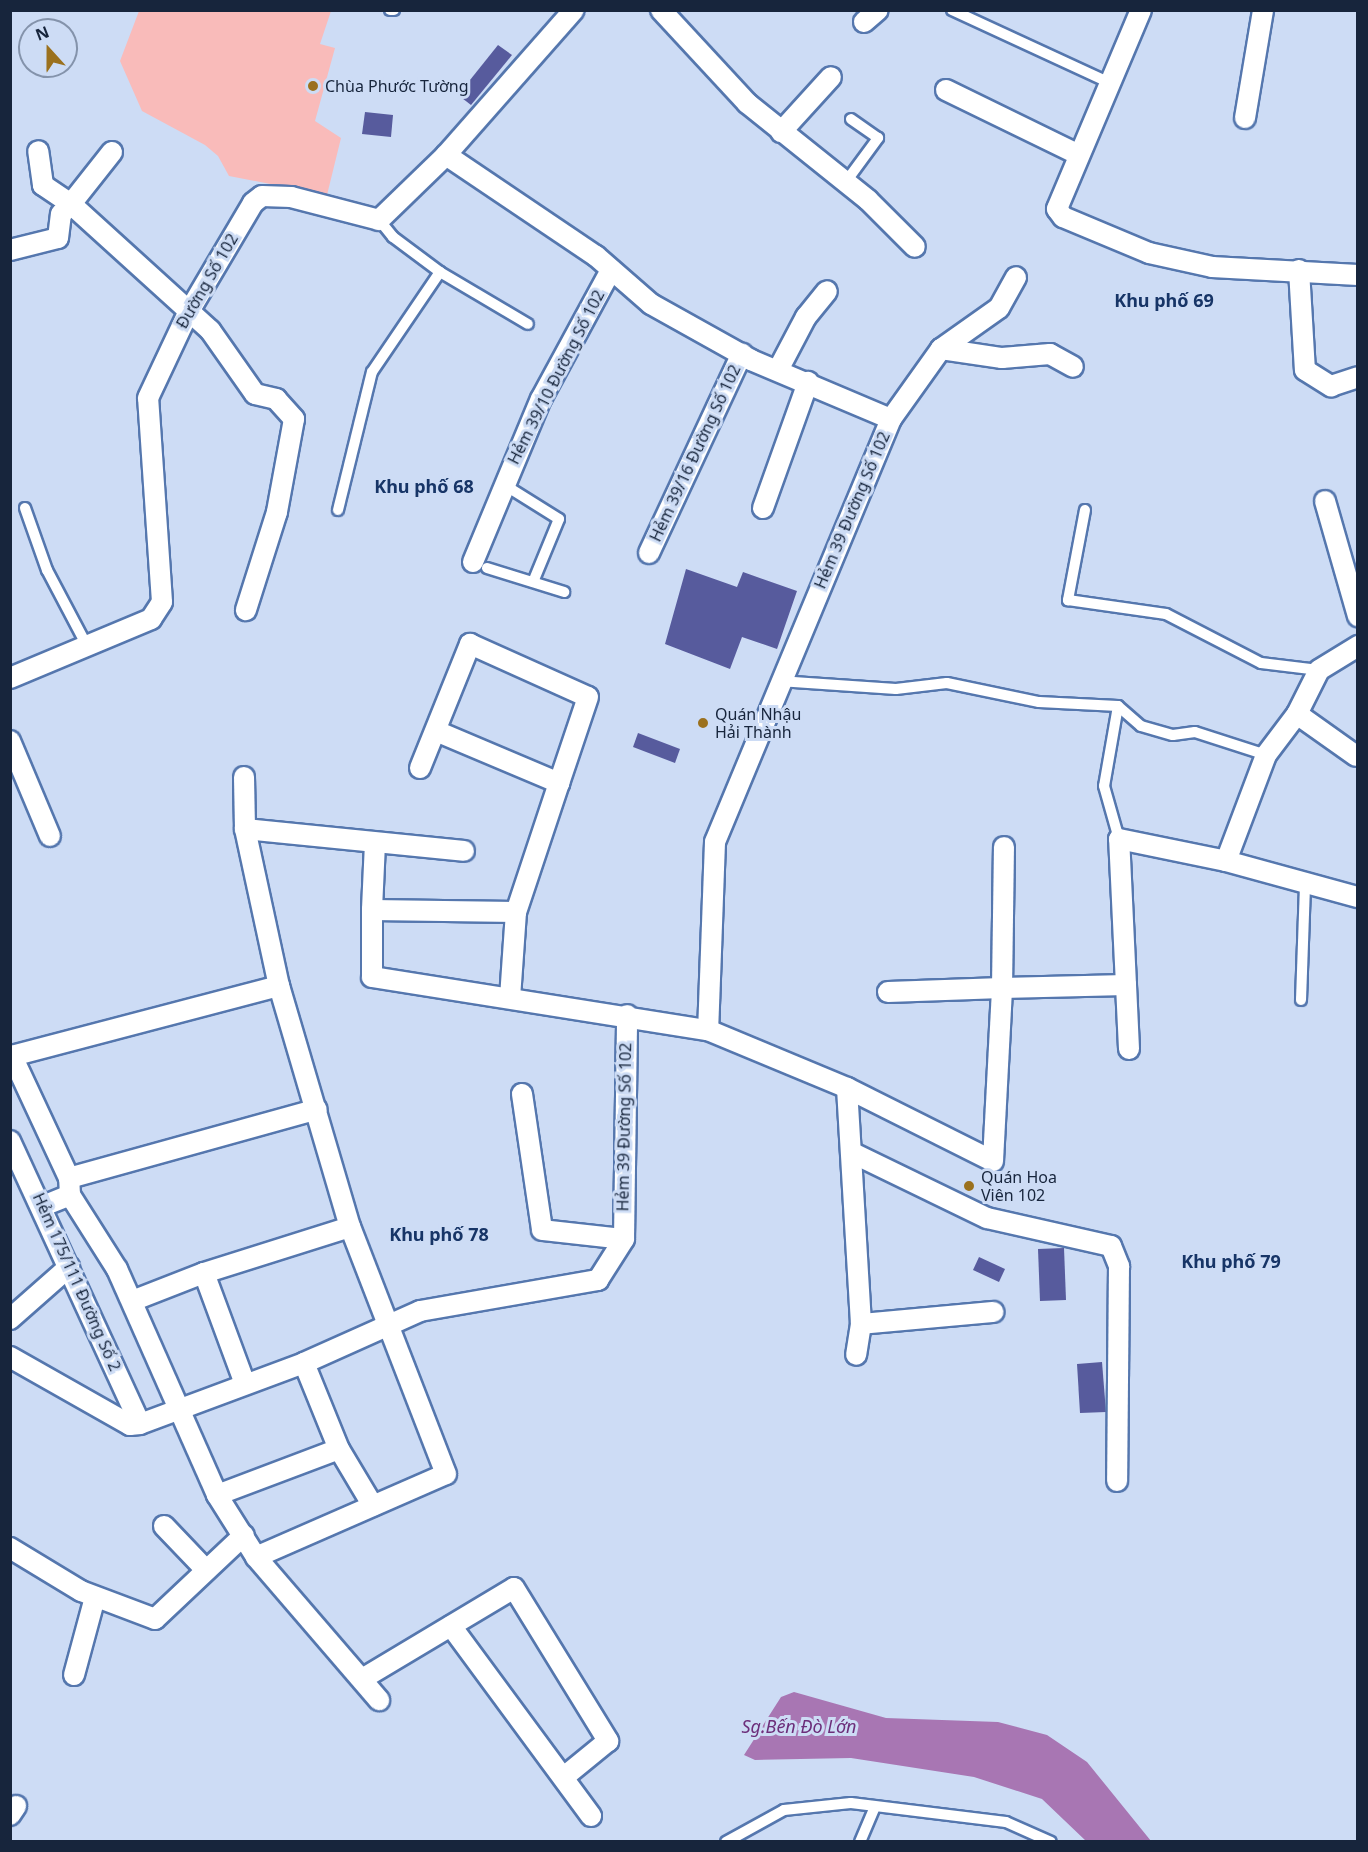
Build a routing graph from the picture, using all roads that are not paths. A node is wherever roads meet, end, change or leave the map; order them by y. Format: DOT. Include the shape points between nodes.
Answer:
graph roads {
  1 [pos="574,10"];
  2 [pos="661,10"];
  3 [pos="952,10"];
  4 [pos="1141,10"];
  5 [pos="1263,10"];
  6 [pos="831,77"];
  7 [pos="1112,84"];
  8 [pos="946,90"];
  9 [pos="1245,118"];
  10 [pos="851,119"];
  11 [pos="781,132"];
  12 [pos="38,151"];
  13 [pos="112,152"];
  14 [pos="446,155"];
  15 [pos="1079,155"];
  16 [pos="845,183"];
  17 [pos="71,204"];
  18 [pos="379,220"];
  19 [pos="915,247"];
  20 [pos="10,250"];
  21 [pos="610,270"];
  22 [pos="1299,270"];
  23 [pos="440,272"];
  24 [pos="1358,275"];
  25 [pos="1016,277"];
  26 [pos="827,291"];
  27 [pos="188,313"];
  28 [pos="528,324"];
  29 [pos="941,349"];
  30 [pos="742,354"];
  31 [pos="1073,367"];
  32 [pos="778,370"];
  33 [pos="1358,377"];
  34 [pos="808,382"];
  35 [pos="891,419"];
  36 [pos="503,484"];
  37 [pos="1325,501"];
  38 [pos="25,508"];
  39 [pos="763,508"];
  40 [pos="338,510"];
  41 [pos="1085,510"];
  42 [pos="649,553"];
  43 [pos="480,565"];
  44 [pos="533,582"];
  45 [pos="564,592"];
  46 [pos="246,610"];
  47 [pos="1358,616"];
  48 [pos="87,646"];
  49 [pos="1358,646"];
  50 [pos="1319,670"];
  51 [pos="10,678"];
  52 [pos="779,681"];
  53 [pos="1118,706"];
  54 [pos="1297,714"];
  55 [pos="436,731"];
  56 [pos="10,741"];
  57 [pos="1266,755"];
  58 [pos="1356,756"];
  59 [pos="420,768"];
  60 [pos="244,777"];
  61 [pos="559,783"];
  62 [pos="245,829"];
  63 [pos="50,836"];
  64 [pos="1119,839"];
  65 [pos="375,843"];
  66 [pos="1004,847"];
  67 [pos="464,851"];
  68 [pos="1226,861"];
  69 [pos="1305,883"];
  70 [pos="1358,897"];
  71 [pos="372,910"];
  72 [pos="516,912"];
  73 [pos="1126,985"];
  74 [pos="279,986"];
  75 [pos="1002,988"];
  76 [pos="888,992"];
  77 [pos="510,998"];
  78 [pos="1301,1000"];
  79 [pos="627,1015"];
  80 [pos="708,1030"];
  81 [pos="1130,1049"];
  82 [pos="848,1088"];
  83 [pos="522,1094"];
  84 [pos="317,1109"];
  85 [pos="10,1141"];
  86 [pos="853,1153"];
  87 [pos="69,1186"];
  88 [pos="43,1206"];
  89 [pos="350,1227"];
  90 [pos="624,1239"];
  91 [pos="69,1267"];
  92 [pos="204,1273"];
  93 [pos="132,1301"];
  94 [pos="993,1312"];
  95 [pos="10,1319"];
  96 [pos="861,1324"];
  97 [pos="387,1328"];
  98 [pos="856,1355"];
  99 [pos="12,1361"];
  100 [pos="303,1363"];
  101 [pos="245,1384"];
  102 [pos="182,1408"];
  103 [pos="143,1423"];
  104 [pos="339,1449"];
  105 [pos="1117,1481"];
  106 [pos="217,1495"];
  107 [pos="373,1506"];
  108 [pos="164,1526"];
  109 [pos="244,1535"];
  110 [pos="10,1548"];
  111 [pos="256,1557"];
  112 [pos="206,1570"];
  113 [pos="95,1597"];
  114 [pos="451,1626"];
  115 [pos="75,1675"];
  116 [pos="362,1679"];
  117 [pos="379,1700"];
  118 [pos="564,1777"];
  119 [pos="875,1807"];
  120 [pos="591,1816"];
  121 [pos="726,1842"];
  122 [pos="860,1842"];
  123 [pos="1051,1842"];
  1 -- 14 [label="street"];
  2 -- 11 [label="street"];
  3 -- 7 [label="lane"];
  4 -- 7 [label="street"];
  5 -- 9 [label="street"];
  6 -- 11 [label="street"];
  7 -- 15 [label="street"];
  8 -- 15 [label="street"];
  10 -- 16 [label="lane" via="878,138"];
  11 -- 16 [label="street"];
  12 -- 17 [label="street" via="43,185"];
  13 -- 17 [label="street"];
  14 -- 18 [label="street"];
  14 -- 21 [label="street, Hẻm 39 Đường Số 102"];
  15 -- 22 [label="street" via="1056,209 1063,218 1149,253 1212,267"];
  16 -- 19 [label="street"];
  17 -- 20 [label="street" via="61,214 58,238"];
  17 -- 27 [label="street" via="124,247 159,289"];
  18 -- 23 [label="lane" via="393,237"];
  18 -- 27 [label="street, Đường Số 102" via="291,197 262,196 253,203"];
  21 -- 30 [label="street, Hẻm 39 Đường Số 102" via="651,304"];
  21 -- 36 [label="street, Hẻm 39/10 Đường Số 102"];
  22 -- 24 [label="street"];
  22 -- 33 [label="street" via="1305,370 1331,386"];
  23 -- 28 [label="lane"];
  23 -- 40 [label="lane" via="372,372"];
  25 -- 29 [label="street" via="999,308"];
  26 -- 32 [label="street" via="806,317"];
  27 -- 46 [label="street" via="210,330 255,394 276,399 294,419 277,512"];
  27 -- 48 [label="street, Đường Số 102" via="148,399 162,602 151,618"];
  29 -- 31 [label="street" via="1002,358 1050,354"];
  29 -- 35 [label="street"];
  30 -- 32 [label="street, Hẻm 39 Đường Số 102"];
  30 -- 42 [label="street, Hẻm 39/16 Đường Số 102"];
  32 -- 34 [label="street, Hẻm 39 Đường Số 102"];
  34 -- 35 [label="street, Hẻm 39 Đường Số 102"];
  34 -- 39 [label="street"];
  35 -- 52 [label="street, Hẻm 39 Đường Số 102"];
  36 -- 43 [label="street, Hẻm 39/10 Đường Số 102"];
  36 -- 44 [label="lane, Hẻm 39/10 Đường Số 102" via="559,519"];
  37 -- 47 [label="street"];
  38 -- 48 [label="lane" via="47,570"];
  41 -- 50 [label="lane" via="1068,600 1166,614 1261,663"];
  43 -- 44 [label="lane, Hẻm 39/10 Đường Số 102"];
  44 -- 45 [label="lane, Hẻm 39/10 Đường Số 102"];
  48 -- 51 [label="street, Đường Số 102"];
  49 -- 50 [label="street"];
  50 -- 54 [label="street"];
  52 -- 53 [label="lane" via="896,689 947,683 1039,702"];
  52 -- 80 [label="street, Hẻm 39 Đường Số 102" via="714,842"];
  53 -- 57 [label="lane" via="1141,726 1173,735 1195,732"];
  53 -- 64 [label="lane" via="1104,786"];
  54 -- 57 [label="street"];
  54 -- 58 [label="street"];
  55 -- 59 [label="street"];
  55 -- 61 [label="street"];
  55 -- 61 [label="street" via="470,644 588,697"];
  56 -- 63 [label="street"];
  57 -- 68 [label="street"];
  60 -- 62 [label="street"];
  61 -- 72 [label="street"];
  62 -- 65 [label="street"];
  62 -- 74 [label="street"];
  64 -- 68 [label="street"];
  64 -- 73 [label="street"];
  65 -- 67 [label="street"];
  65 -- 71 [label="street"];
  66 -- 75 [label="street"];
  68 -- 69 [label="street"];
  69 -- 70 [label="street"];
  69 -- 78 [label="lane"];
  71 -- 72 [label="street"];
  71 -- 77 [label="street" via="372,977"];
  72 -- 77 [label="street"];
  73 -- 75 [label="street"];
  73 -- 81 [label="street"];
  74 -- 84 [label="street"];
  74 -- 87 [label="street" via="12,1056"];
  75 -- 76 [label="street"];
  75 -- 82 [label="street" via="993,1161"];
  77 -- 79 [label="street"];
  79 -- 80 [label="street"];
  79 -- 90 [label="street, Hẻm 39 Đường Số 102"];
  80 -- 82 [label="street"];
  82 -- 86 [label="street"];
  83 -- 90 [label="street" via="542,1230"];
  84 -- 87 [label="street"];
  84 -- 89 [label="street"];
  85 -- 88 [label="street, Hẻm 175/111 Đường Số 2"];
  86 -- 96 [label="street"];
  86 -- 105 [label="street" via="987,1218 1111,1246 1119,1266"];
  87 -- 88 [label="street"];
  87 -- 93 [label="street"];
  88 -- 91 [label="street, Hẻm 175/111 Đường Số 2"];
  89 -- 92 [label="street"];
  89 -- 97 [label="street"];
  90 -- 97 [label="street" via="598,1280 420,1311"];
  91 -- 95 [label="street"];
  91 -- 103 [label="street, Hẻm 175/111 Đường Số 2"];
  92 -- 93 [label="street"];
  92 -- 101 [label="street"];
  93 -- 102 [label="street"];
  94 -- 96 [label="street"];
  96 -- 98 [label="street"];
  97 -- 100 [label="street"];
  97 -- 107 [label="street" via="446,1474"];
  99 -- 103 [label="street" via="130,1425"];
  100 -- 101 [label="street"];
  100 -- 104 [label="street"];
  101 -- 102 [label="street"];
  102 -- 103 [label="street"];
  102 -- 106 [label="street"];
  104 -- 106 [label="street"];
  104 -- 107 [label="street"];
  106 -- 109 [label="street"];
  107 -- 111 [label="street"];
  108 -- 112 [label="street"];
  109 -- 111 [label="street"];
  109 -- 112 [label="street"];
  110 -- 113 [label="street"];
  111 -- 116 [label="street"];
  112 -- 113 [label="street" via="155,1619"];
  113 -- 115 [label="street"];
  114 -- 116 [label="street"];
  114 -- 118 [label="street"];
  114 -- 118 [label="street" via="514,1588 608,1742"];
  116 -- 117 [label="street"];
  118 -- 120 [label="street"];
  119 -- 121 [label="lane" via="850,1803 784,1810"];
  119 -- 122 [label="lane"];
  119 -- 123 [label="lane" via="1006,1822"];
}
